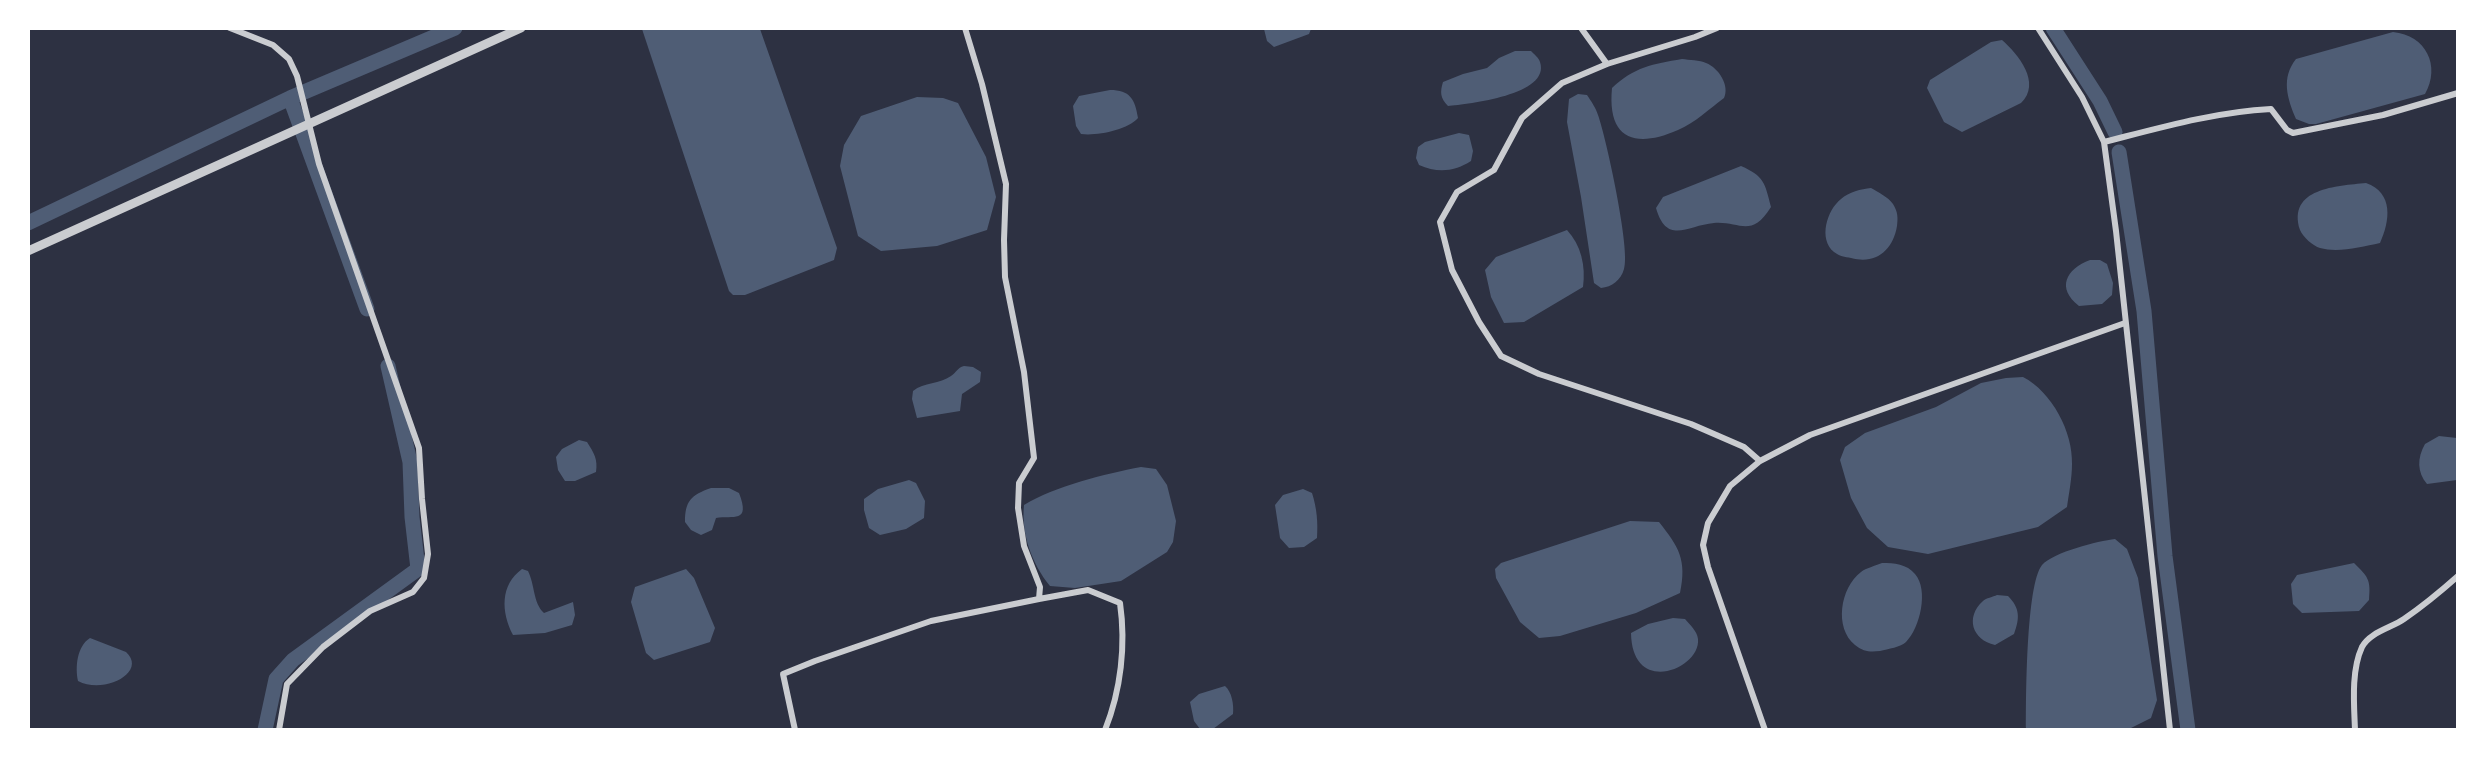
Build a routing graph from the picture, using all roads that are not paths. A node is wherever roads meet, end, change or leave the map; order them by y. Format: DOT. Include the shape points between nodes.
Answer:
graph roads {
  1 [pos="230,28"];
  2 [pos="521,28"];
  3 [pos="964,28"];
  4 [pos="1581,28"];
  5 [pos="1716,28"];
  6 [pos="2038,28"];
  7 [pos="1607,64"];
  8 [pos="2457,93"];
  9 [pos="310,125"];
  10 [pos="2104,142"];
  11 [pos="28,251"];
  12 [pos="2125,323"];
  13 [pos="1760,461"];
  14 [pos="2457,576"];
  15 [pos="1039,599"];
  16 [pos="279,729"];
  17 [pos="795,729"];
  18 [pos="1105,729"];
  19 [pos="1765,729"];
  20 [pos="2170,729"];
  21 [pos="2355,729"];
  1 -- 9 [label="street" via="273,45 289,59"];
  2 -- 9 [label="street"];
  3 -- 15 [label="street" via="1006,184 1005,277 1024,372 1034,458 1019,483 1018,508 1024,546 1040,587"];
  4 -- 7 [label="street"];
  5 -- 7 [label="street"];
  6 -- 10 [label="street" via="2086,104"];
  7 -- 13 [label="street" via="1562,83 1522,118 1494,170 1457,192 1440,222 1452,270 1501,356 1539,374 1691,424 1744,447"];
  8 -- 10 [label="street" via="2383,115 2293,134 2271,109 2234,111"];
  9 -- 11 [label="street"];
  9 -- 16 [label="street" via="319,164 419,448 428,554 424,578 413,592 370,611 323,647 287,684"];
  10 -- 12 [label="street"];
  12 -- 13 [label="street" via="1810,435"];
  12 -- 20 [label="street"];
  13 -- 19 [label="street" via="1731,486 1708,523 1703,545 1707,567"];
  14 -- 21 [label="street" via="2438,594 2362,647 2354,692"];
  15 -- 17 [label="street" via="931,621 783,674"];
  15 -- 18 [label="street" via="1088,590 1120,603 1122,652 1115,705"];
}
